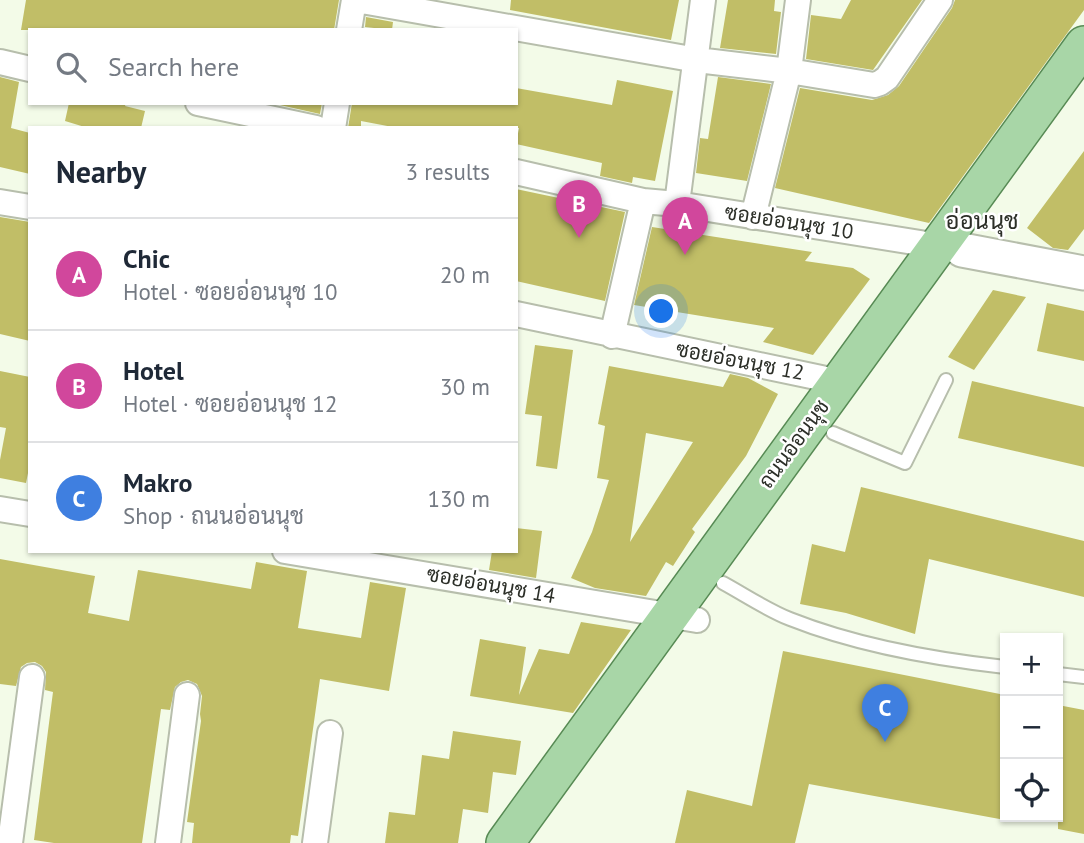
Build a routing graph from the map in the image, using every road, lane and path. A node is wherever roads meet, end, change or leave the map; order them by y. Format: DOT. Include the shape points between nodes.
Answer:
graph roads {
  1 [pos="355,0"];
  2 [pos="703,0"];
  3 [pos="798,0"];
  4 [pos="940,0"];
  5 [pos="349,28"];
  6 [pos="515,28"];
  7 [pos="518,29"];
  8 [pos="1084,45"];
  9 [pos="697,60"];
  10 [pos="0,62"];
  11 [pos="28,69"];
  12 [pos="789,71"];
  13 [pos="1084,82"];
  14 [pos="207,105"];
  15 [pos="337,105"];
  16 [pos="307,126"];
  17 [pos="332,126"];
  18 [pos="518,173"];
  19 [pos="643,201"];
  20 [pos="0,202"];
  21 [pos="677,204"];
  22 [pos="28,207"];
  23 [pos="753,217"];
  24 [pos="951,248"];
  25 [pos="1084,273"];
  26 [pos="518,318"];
  27 [pos="612,336"];
  28 [pos="946,380"];
  29 [pos="852,385"];
  30 [pos="833,432"];
  31 [pos="0,509"];
  32 [pos="28,514"];
  33 [pos="297,553"];
  34 [pos="723,583"];
  35 [pos="683,618"];
  36 [pos="1000,666"];
  37 [pos="1063,675"];
  38 [pos="32,677"];
  39 [pos="1084,677"];
  40 [pos="187,695"];
  41 [pos="330,733"];
  42 [pos="10,843"];
  43 [pos="168,843"];
  44 [pos="315,843"];
  45 [pos="505,843"];
  46 [pos="532,843"];
  1 -- 5 [label="street"];
  1 -- 6 [label="street"];
  2 -- 9 [label="street"];
  3 -- 12 [label="street"];
  4 -- 12 [label="street" via="880,83"];
  7 -- 9 [label="street"];
  8 -- 24 [label="main road, ถนนอ่อนนุช"];
  9 -- 12 [label="street"];
  9 -- 21 [label="street"];
  10 -- 11 [label="street"];
  12 -- 23 [label="street"];
  13 -- 24 [label="main road, ถนนอ่อนนุช"];
  14 -- 16 [label="street"];
  15 -- 17 [label="street"];
  18 -- 19 [label="street, ซอยอ่อนนุช 10"];
  19 -- 21 [label="street, ซอยอ่อนนุช 10"];
  19 -- 27 [label="street"];
  20 -- 22 [label="street"];
  21 -- 23 [label="street, ซอยอ่อนนุช 10"];
  23 -- 24 [label="street, ซอยอ่อนนุช 10"];
  24 -- 25 [label="street"];
  24 -- 29 [label="main road, ถนนอ่อนนุช"];
  26 -- 27 [label="street, ซอยอ่อนนุช 12"];
  27 -- 29 [label="street, ซอยอ่อนนุช 12"];
  28 -- 30 [label="lane" via="905,463"];
  29 -- 30 [label="main road, ถนนอ่อนนุช"];
  29 -- 35 [label="main road, ถนนอ่อนนุช"];
  30 -- 34 [label="main road, ถนนอ่อนนุช"];
  31 -- 32 [label="street"];
  33 -- 35 [label="street, ซอยอ่อนนุช 14"];
  34 -- 35 [label="main road, ถนนอ่อนนุช"];
  34 -- 36 [label="lane" via="789,618 867,643"];
  35 -- 45 [label="main road, ถนนอ่อนนุช"];
  35 -- 46 [label="main road, ถนนอ่อนนุช"];
  37 -- 39 [label="lane"];
  38 -- 42 [label="street"];
  40 -- 43 [label="street"];
  41 -- 44 [label="street"];
}
